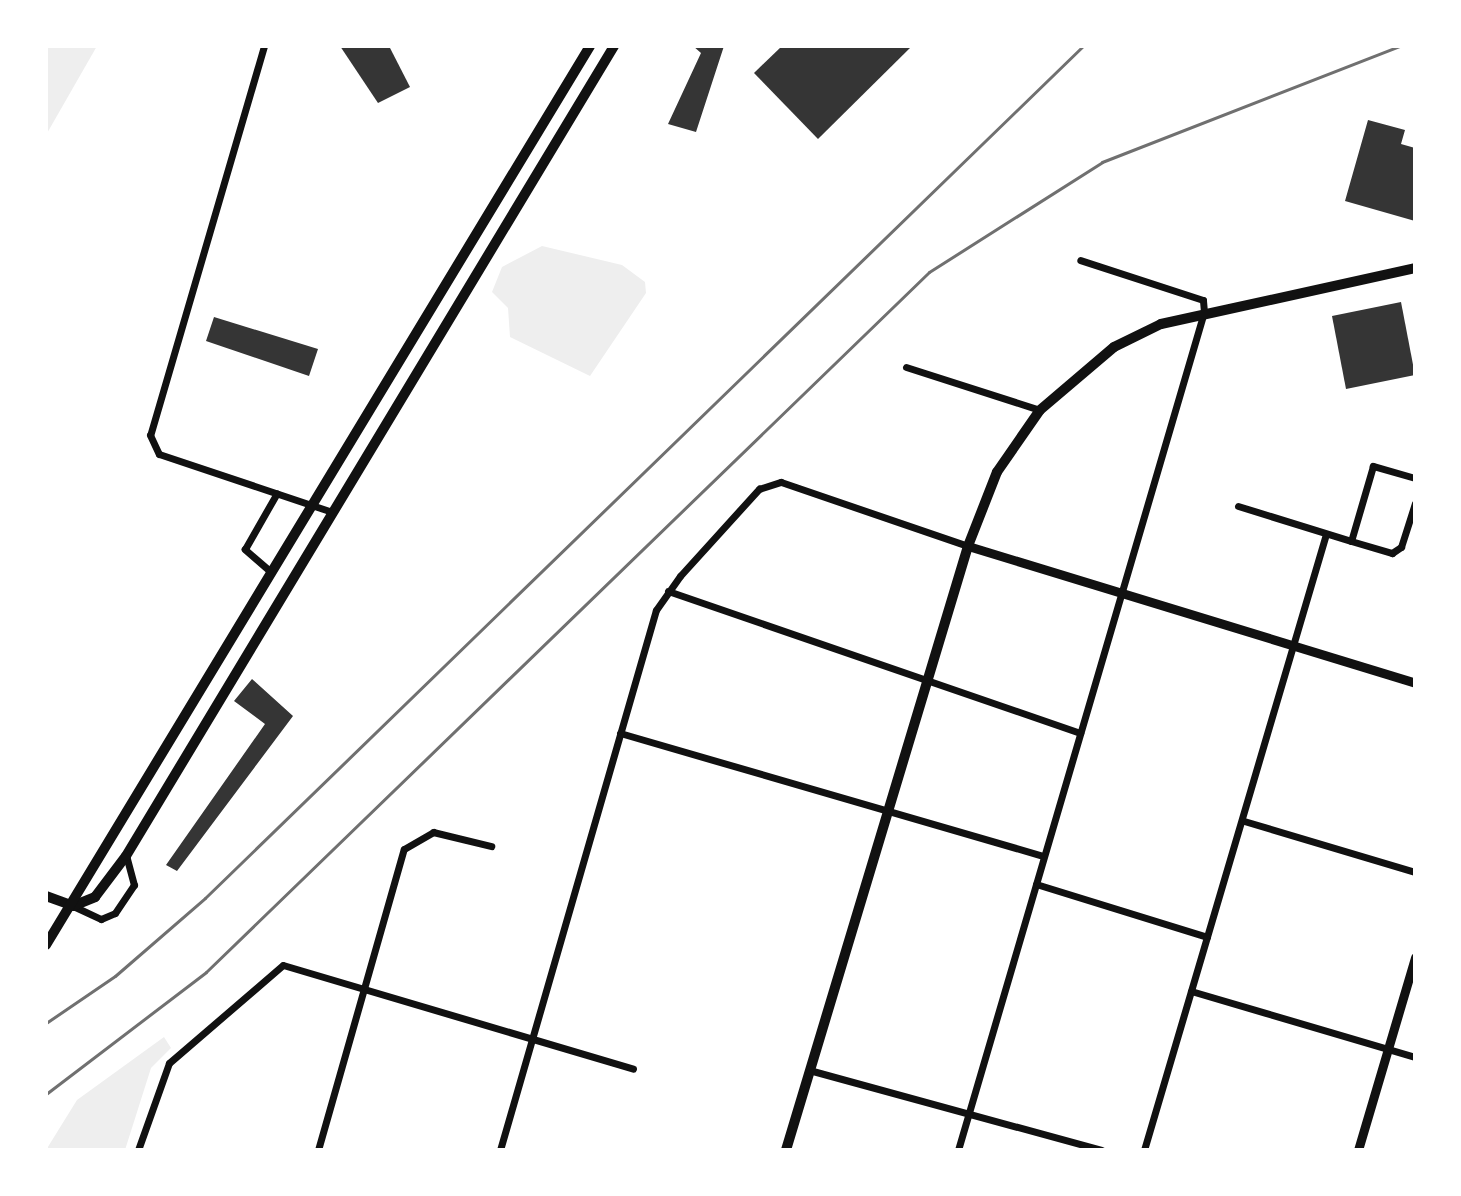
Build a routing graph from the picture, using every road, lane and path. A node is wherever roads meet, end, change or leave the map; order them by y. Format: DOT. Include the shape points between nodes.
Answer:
graph roads {
  1 [pos="264,46"];
  2 [pos="590,46"];
  3 [pos="614,46"];
  4 [pos="1080,260"];
  5 [pos="1415,268"];
  6 [pos="1204,312"];
  7 [pos="906,367"];
  8 [pos="1040,410"];
  9 [pos="1415,478"];
  10 [pos="277,493"];
  11 [pos="1415,503"];
  12 [pos="310,505"];
  13 [pos="1238,506"];
  14 [pos="332,512"];
  15 [pos="1326,534"];
  16 [pos="1351,541"];
  17 [pos="968,546"];
  18 [pos="271,572"];
  19 [pos="668,591"];
  20 [pos="1120,593"];
  21 [pos="1294,644"];
  22 [pos="928,681"];
  23 [pos="1415,683"];
  24 [pos="620,733"];
  25 [pos="1080,733"];
  26 [pos="889,811"];
  27 [pos="1244,821"];
  28 [pos="491,846"];
  29 [pos="126,856"];
  30 [pos="1044,856"];
  31 [pos="1415,872"];
  32 [pos="1036,884"];
  33 [pos="46,896"];
  34 [pos="73,906"];
  35 [pos="1207,937"];
  36 [pos="46,945"];
  37 [pos="1415,957"];
  38 [pos="364,987"];
  39 [pos="1191,991"];
  40 [pos="532,1038"];
  41 [pos="1385,1048"];
  42 [pos="1415,1057"];
  43 [pos="633,1069"];
  44 [pos="809,1070"];
  45 [pos="968,1114"];
  46 [pos="141,1149"];
  47 [pos="318,1150"];
  48 [pos="500,1150"];
  49 [pos="786,1150"];
  50 [pos="958,1150"];
  51 [pos="1101,1150"];
  52 [pos="1144,1150"];
  53 [pos="1358,1150"];
  1 -- 10 [label="street" via="150,435 159,454"];
  2 -- 12 [label="main road"];
  3 -- 14 [label="main road"];
  4 -- 6 [label="street" via="1203,300"];
  5 -- 6 [label="main road"];
  6 -- 8 [label="main road" via="1114,347"];
  6 -- 20 [label="street"];
  7 -- 8 [label="street"];
  8 -- 17 [label="main road" via="997,472"];
  9 -- 16 [label="street" via="1373,466"];
  10 -- 12 [label="street"];
  10 -- 18 [label="street" via="245,549"];
  11 -- 16 [label="street" via="1401,547 1392,553"];
  12 -- 14 [label="street"];
  12 -- 18 [label="main road"];
  13 -- 15 [label="street"];
  14 -- 29 [label="main road"];
  15 -- 16 [label="street"];
  15 -- 21 [label="street"];
  17 -- 19 [label="street" via="794,483 768,484"];
  17 -- 20 [label="street"];
  17 -- 22 [label="main road"];
  18 -- 34 [label="main road"];
  19 -- 22 [label="street"];
  19 -- 24 [label="street"];
  20 -- 21 [label="street"];
  20 -- 25 [label="street"];
  21 -- 23 [label="street"];
  21 -- 27 [label="street"];
  22 -- 25 [label="street"];
  22 -- 26 [label="main road"];
  24 -- 26 [label="street"];
  24 -- 40 [label="street"];
  25 -- 30 [label="street"];
  26 -- 30 [label="street"];
  26 -- 44 [label="main road"];
  27 -- 31 [label="street"];
  27 -- 35 [label="street"];
  28 -- 38 [label="street" via="433,832 404,849"];
  29 -- 34 [label="main road" via="95,897"];
  29 -- 34 [label="street" via="134,885 115,913 101,919"];
  30 -- 32 [label="street"];
  32 -- 35 [label="street"];
  32 -- 45 [label="street"];
  33 -- 34 [label="main road"];
  34 -- 36 [label="main road"];
  35 -- 39 [label="street"];
  37 -- 41 [label="street"];
  38 -- 40 [label="street"];
  38 -- 46 [label="street" via="283,965 169,1063"];
  38 -- 47 [label="street"];
  39 -- 41 [label="street"];
  39 -- 52 [label="street"];
  40 -- 43 [label="street"];
  40 -- 48 [label="street"];
  41 -- 42 [label="street"];
  41 -- 53 [label="street"];
  44 -- 45 [label="street"];
  44 -- 49 [label="main road"];
  45 -- 50 [label="street"];
  45 -- 51 [label="street"];
}
